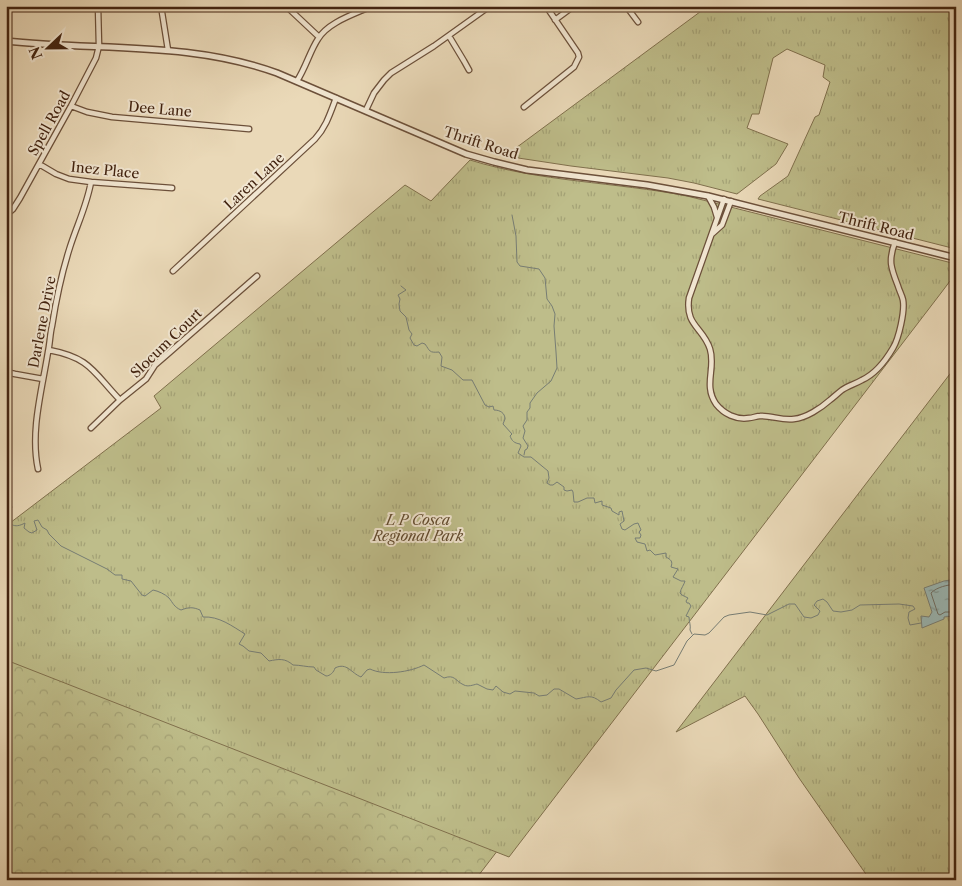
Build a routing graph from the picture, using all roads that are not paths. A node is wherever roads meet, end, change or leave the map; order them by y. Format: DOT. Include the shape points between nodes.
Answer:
graph roads {
  1 [pos="98,6"];
  2 [pos="161,6"];
  3 [pos="286,6"];
  4 [pos="372,6"];
  5 [pos="490,6"];
  6 [pos="546,6"];
  7 [pos="574,6"];
  8 [pos="626,6"];
  9 [pos="556,20"];
  10 [pos="638,22"];
  11 [pos="319,36"];
  12 [pos="449,36"];
  13 [pos="6,41"];
  14 [pos="99,46"];
  15 [pos="168,50"];
  16 [pos="468,70"];
  17 [pos="298,81"];
  18 [pos="336,98"];
  19 [pos="71,106"];
  20 [pos="524,107"];
  21 [pos="366,110"];
  22 [pos="249,129"];
  23 [pos="39,164"];
  24 [pos="91,182"];
  25 [pos="172,188"];
  26 [pos="708,196"];
  27 [pos="724,199"];
  28 [pos="731,201"];
  29 [pos="6,215"];
  30 [pos="717,218"];
  31 [pos="712,234"];
  32 [pos="895,242"];
  33 [pos="956,258"];
  34 [pos="174,270"];
  35 [pos="257,276"];
  36 [pos="49,350"];
  37 [pos="6,372"];
  38 [pos="43,379"];
  39 [pos="120,400"];
  40 [pos="91,428"];
  41 [pos="38,469"];
  1 -- 14 [label="street, Spell Road"];
  2 -- 15 [label="street"];
  3 -- 11 [label="street"];
  4 -- 11 [label="street" via="336,23"];
  5 -- 12 [label="street"];
  6 -- 9 [label="street"];
  7 -- 9 [label="street"];
  8 -- 10 [label="street"];
  9 -- 20 [label="street" via="578,53 577,64"];
  11 -- 17 [label="street"];
  12 -- 16 [label="street"];
  12 -- 21 [label="street" via="387,76"];
  13 -- 14 [label="street, Thrift Road"];
  14 -- 15 [label="street, Thrift Road"];
  14 -- 19 [label="street, Spell Road"];
  15 -- 17 [label="street, Thrift Road" via="245,63"];
  17 -- 18 [label="street, Thrift Road"];
  18 -- 21 [label="street, Thrift Road"];
  18 -- 34 [label="street, Laren Lane" via="327,122 315,139"];
  19 -- 22 [label="street, Dee Lane" via="112,117"];
  19 -- 23 [label="street, Spell Road"];
  21 -- 26 [label="street, Thrift Road" via="466,154 494,162 527,170"];
  23 -- 24 [label="street, Inez Place" via="64,177"];
  23 -- 29 [label="street, Spell Road" via="13,209"];
  24 -- 25 [label="street, Inez Place"];
  24 -- 36 [label="street, Darlene Drive" via="70,247"];
  26 -- 27 [label="street, Thrift Road"];
  26 -- 30 [label="street"];
  27 -- 28 [label="street, Thrift Road"];
  27 -- 30 [label="street"];
  28 -- 31 [label="street" via="722,225"];
  28 -- 32 [label="street, Thrift Road"];
  30 -- 31 [label="street"];
  31 -- 32 [label="street" via="688,309 692,322 711,351 709,384 712,397 724,412 736,418 800,418 874,372 894,347 903,309 890,262"];
  32 -- 33 [label="street, Thrift Road"];
  35 -- 39 [label="street, Slocum Court"];
  36 -- 38 [label="street, Darlene Drive"];
  36 -- 39 [label="street" via="86,363"];
  37 -- 38 [label="street"];
  38 -- 41 [label="street, Darlene Drive" via="36,432"];
  39 -- 40 [label="street, Slocum Court"];
}
